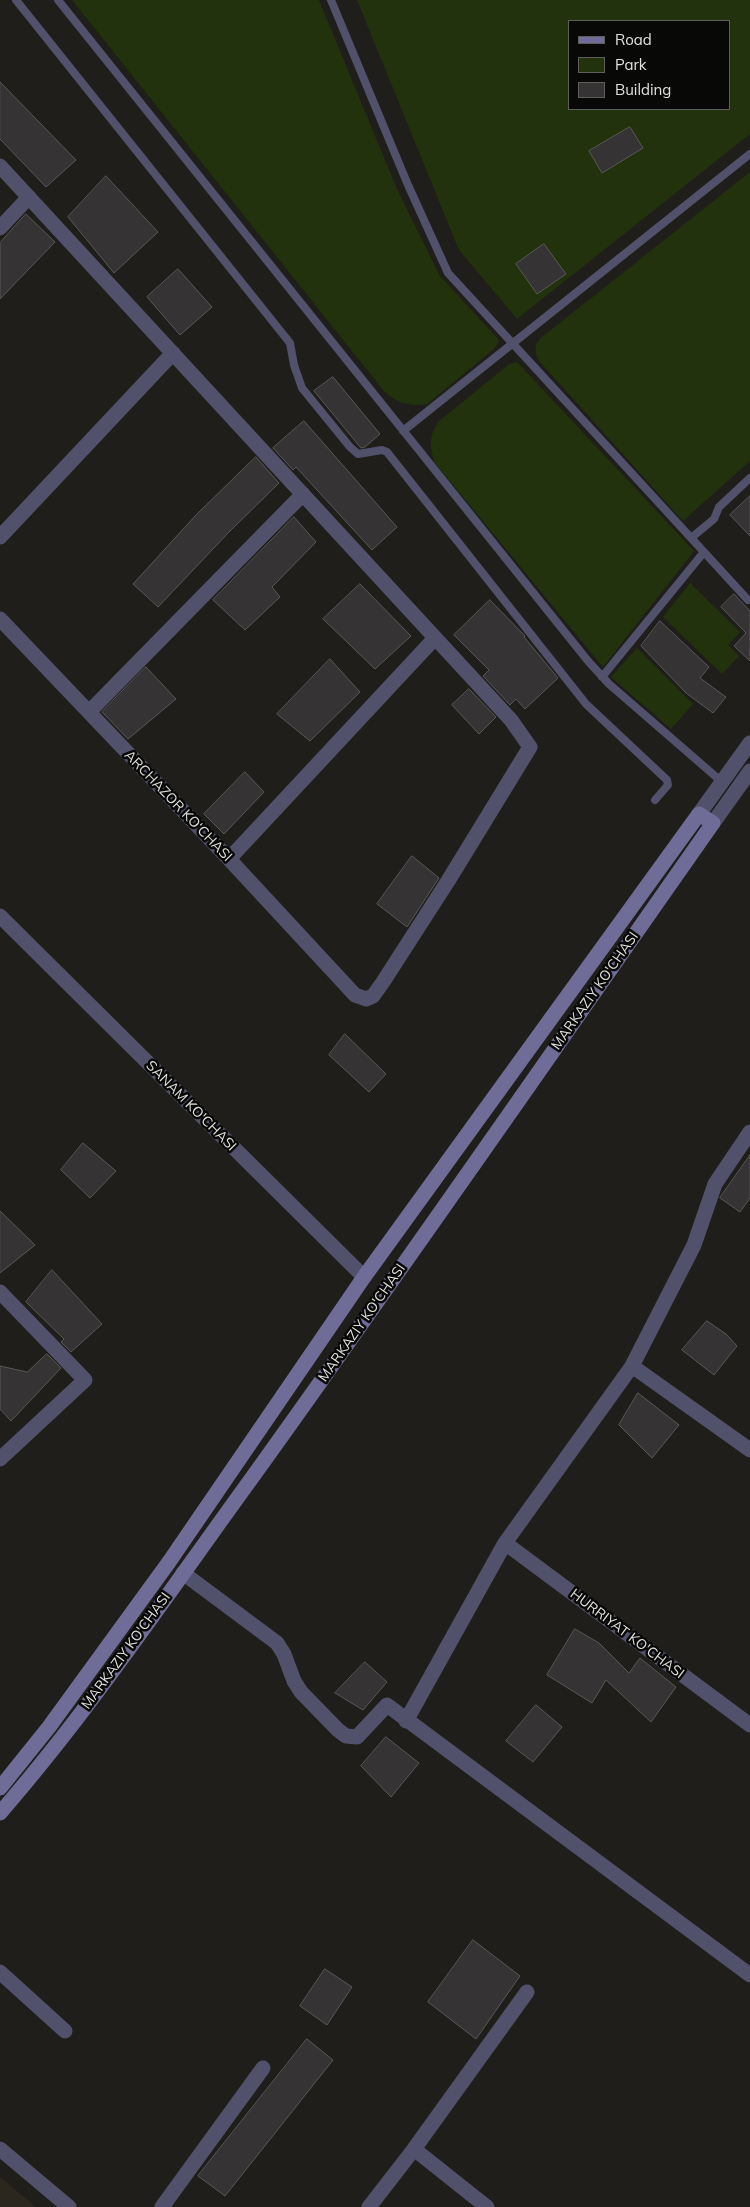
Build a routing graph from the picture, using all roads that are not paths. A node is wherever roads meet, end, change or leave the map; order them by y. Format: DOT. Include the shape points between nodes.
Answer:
graph roads {
  1 [pos="16,0"];
  2 [pos="58,0"];
  3 [pos="331,0"];
  4 [pos="750,154"];
  5 [pos="0,166"];
  6 [pos="28,197"];
  7 [pos="0,228"];
  8 [pos="513,344"];
  9 [pos="173,353"];
  10 [pos="404,431"];
  11 [pos="750,478"];
  12 [pos="303,494"];
  13 [pos="0,538"];
  14 [pos="691,538"];
  15 [pos="704,552"];
  16 [pos="748,600"];
  17 [pos="0,619"];
  18 [pos="435,638"];
  19 [pos="602,677"];
  20 [pos="89,712"];
  21 [pos="750,743"];
  22 [pos="750,771"];
  23 [pos="722,782"];
  24 [pos="655,800"];
  25 [pos="699,814"];
  26 [pos="713,823"];
  27 [pos="229,859"];
  28 [pos="0,916"];
  29 [pos="473,1127"];
  30 [pos="750,1132"];
  31 [pos="490,1140"];
  32 [pos="364,1277"];
  33 [pos="0,1292"];
  34 [pos="384,1293"];
  35 [pos="632,1366"];
  36 [pos="750,1450"];
  37 [pos="0,1459"];
  38 [pos="505,1543"];
  39 [pos="169,1562"];
  40 [pos="183,1573"];
  41 [pos="406,1721"];
  42 [pos="750,1725"];
  43 [pos="0,1788"];
  44 [pos="0,1813"];
  45 [pos="0,1972"];
  46 [pos="750,1975"];
  47 [pos="527,1992"];
  48 [pos="66,2031"];
  49 [pos="263,2068"];
  50 [pos="0,2149"];
  51 [pos="414,2149"];
  52 [pos="68,2207"];
  53 [pos="162,2207"];
  54 [pos="369,2207"];
  55 [pos="487,2207"];
  1 -- 24 [label="lane" via="290,343 302,388 350,447 358,454 387,452 586,704 667,780 668,785"];
  2 -- 10 [label="lane"];
  3 -- 8 [label="lane" via="448,273"];
  4 -- 8 [label="lane"];
  5 -- 6 [label="street"];
  6 -- 7 [label="street"];
  6 -- 9 [label="street"];
  8 -- 10 [label="lane"];
  8 -- 14 [label="lane"];
  9 -- 12 [label="street"];
  9 -- 13 [label="street"];
  10 -- 19 [label="lane"];
  11 -- 14 [label="lane" via="720,506 714,519"];
  12 -- 18 [label="street"];
  12 -- 20 [label="street"];
  14 -- 15 [label="lane"];
  15 -- 16 [label="lane"];
  15 -- 19 [label="lane"];
  17 -- 20 [label="street, ARCHAZOR KO‘CHASI"];
  18 -- 27 [label="street"];
  18 -- 27 [label="street, ARCHAZOR KO‘CHASI" via="511,720 530,747 373,996 366,999 354,995"];
  19 -- 23 [label="lane"];
  20 -- 27 [label="street, ARCHAZOR KO‘CHASI"];
  21 -- 23 [label="street"];
  22 -- 26 [label="street"];
  23 -- 25 [label="street"];
  25 -- 26 [label="street"];
  25 -- 29 [label="street, MARKAZIY KO'CHASI"];
  26 -- 31 [label="street, MARKAZIY KO'CHASI"];
  28 -- 32 [label="street, SANAM KO'CHASI"];
  29 -- 31 [label="street"];
  29 -- 32 [label="street, MARKAZIY KO'CHASI"];
  30 -- 35 [label="street" via="715,1184 694,1244"];
  31 -- 34 [label="street, MARKAZIY KO'CHASI"];
  32 -- 34 [label="street, SANAM KO'CHASI"];
  32 -- 39 [label="street, MARKAZIY KO'CHASI"];
  33 -- 37 [label="street" via="85,1380"];
  34 -- 40 [label="street, MARKAZIY KO'CHASI"];
  35 -- 36 [label="street"];
  35 -- 38 [label="street"];
  38 -- 41 [label="street"];
  38 -- 42 [label="street, HURRIYAT KO'CHASI"];
  39 -- 40 [label="street"];
  39 -- 43 [label="street, MARKAZIY KO'CHASI" via="50,1727"];
  40 -- 41 [label="street" via="277,1643 301,1692 346,1736 357,1737 387,1705"];
  40 -- 44 [label="street, MARKAZIY KO'CHASI" via="84,1710"];
  41 -- 46 [label="street"];
  45 -- 48 [label="street"];
  47 -- 51 [label="street"];
  49 -- 53 [label="street"];
  50 -- 52 [label="street"];
  51 -- 54 [label="street"];
  51 -- 55 [label="street"];
}
